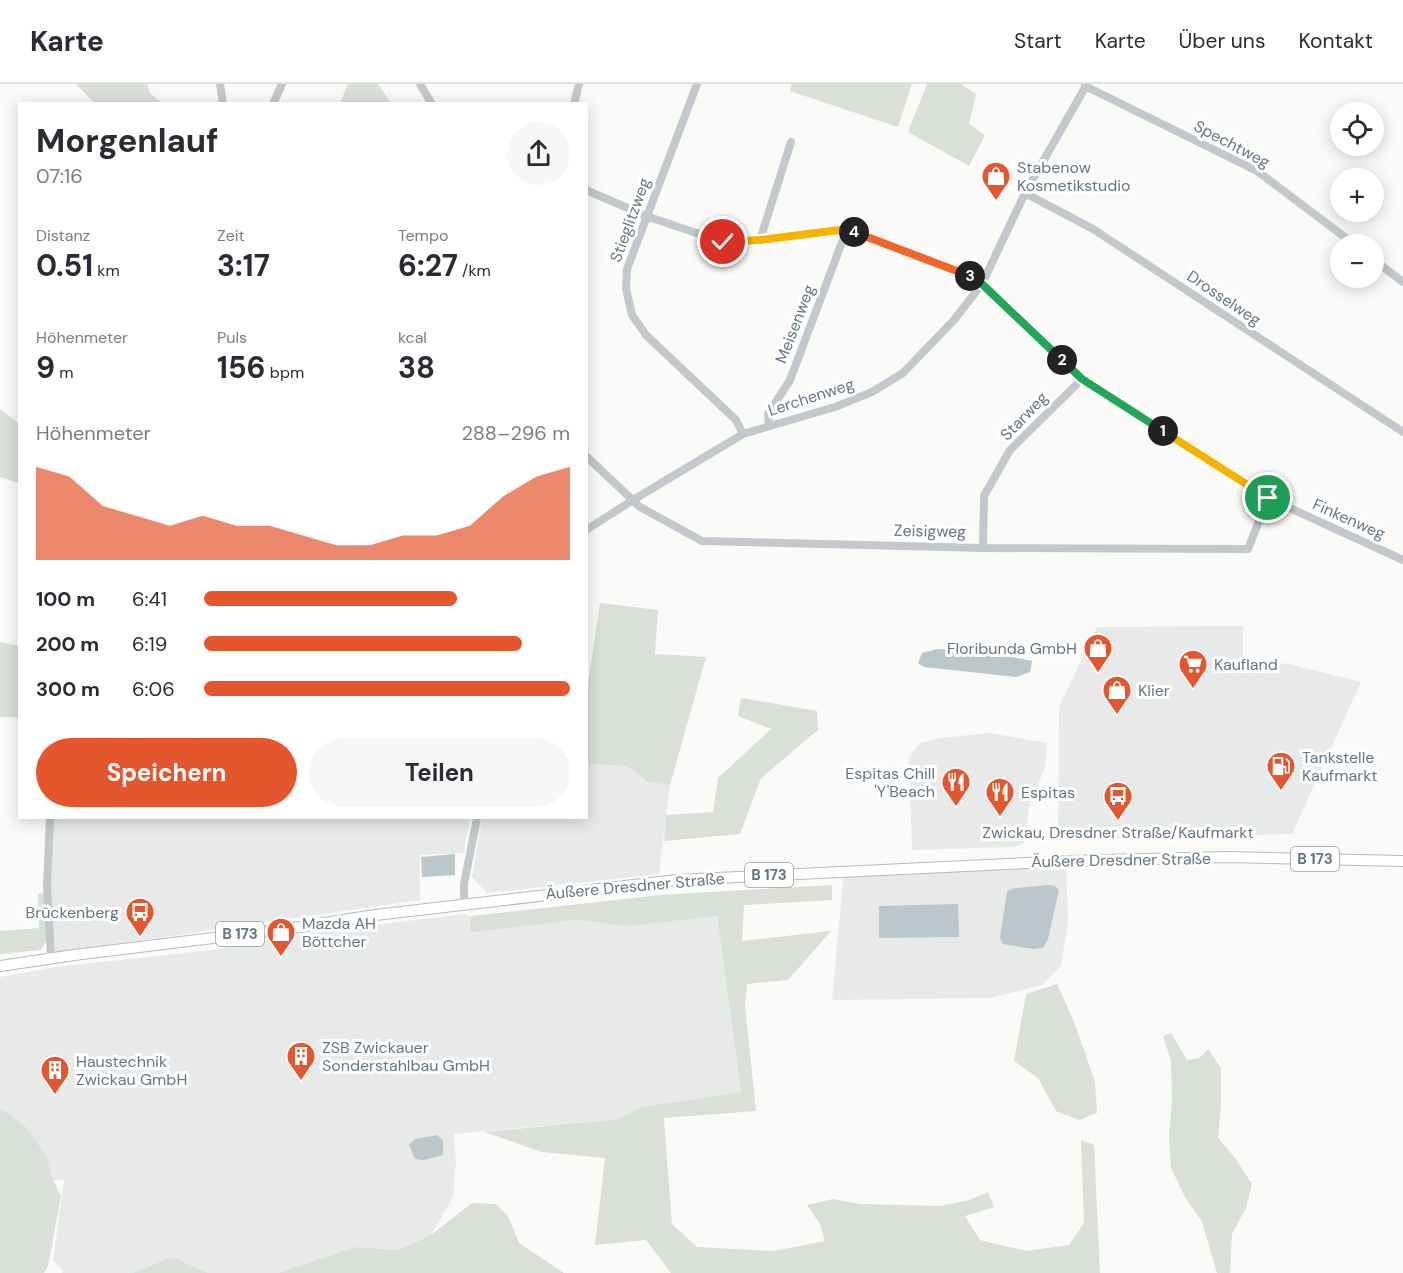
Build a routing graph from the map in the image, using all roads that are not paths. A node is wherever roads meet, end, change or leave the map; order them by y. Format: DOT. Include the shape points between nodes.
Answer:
graph roads {
  1 [pos="220,84"];
  2 [pos="282,84"];
  3 [pos="420,84"];
  4 [pos="579,84"];
  5 [pos="697,84"];
  6 [pos="1086,85"];
  7 [pos="223,102"];
  8 [pos="274,102"];
  9 [pos="431,102"];
  10 [pos="574,102"];
  11 [pos="791,142"];
  12 [pos="588,191"];
  13 [pos="1025,193"];
  14 [pos="646,216"];
  15 [pos="847,229"];
  16 [pos="1341,234"];
  17 [pos="760,240"];
  18 [pos="1384,268"];
  19 [pos="1403,282"];
  20 [pos="982,284"];
  21 [pos="1082,379"];
  22 [pos="769,426"];
  23 [pos="1403,432"];
  24 [pos="743,434"];
  25 [pos="588,458"];
  26 [pos="1268,498"];
  27 [pos="633,500"];
  28 [pos="588,529"];
  29 [pos="983,548"];
  30 [pos="1403,560"];
  31 [pos="50,819"];
  32 [pos="477,819"];
  33 [pos="1403,861"];
  34 [pos="464,904"];
  35 [pos="51,958"];
  36 [pos="0,964"];
  1 -- 7 [label="street"];
  2 -- 8 [label="street"];
  3 -- 9 [label="street"];
  4 -- 10 [label="street"];
  5 -- 14 [label="street, Stieglitzweg"];
  6 -- 13 [label="street, Lerchenweg"];
  6 -- 16 [label="street, Spechtweg" via="1257,171"];
  11 -- 17 [label="street"];
  12 -- 14 [label="street, Finkenweg"];
  13 -- 20 [label="street, Lerchenweg"];
  13 -- 23 [label="street, Drosselweg" via="1093,229"];
  14 -- 17 [label="street, Finkenweg" via="723,242"];
  14 -- 24 [label="street, Stieglitzweg" via="627,269 626,289 632,315 646,335 736,420"];
  15 -- 17 [label="street, Finkenweg"];
  15 -- 20 [label="street, Finkenweg" via="967,274"];
  15 -- 22 [label="street, Meisenweg" via="790,380 768,414"];
  18 -- 19 [label="street"];
  20 -- 21 [label="street, Finkenweg"];
  20 -- 22 [label="street, Lerchenweg" via="903,373 836,407"];
  21 -- 26 [label="street, Finkenweg"];
  21 -- 29 [label="street, Starweg" via="1010,450 984,496"];
  22 -- 24 [label="street, Lerchenweg"];
  24 -- 27 [label="street, Lerchenweg"];
  25 -- 27 [label="street, Zeisigweg"];
  26 -- 29 [label="street, Zeisigweg" via="1248,549"];
  26 -- 30 [label="street, Finkenweg"];
  27 -- 28 [label="street, Lerchenweg"];
  27 -- 29 [label="street, Zeisigweg" via="702,541"];
  31 -- 35 [label="street" via="47,885"];
  32 -- 34 [label="street"];
  33 -- 34 [label="main road, Äußere Dresdner Straße / B 173" via="1226,857 1040,861 677,880"];
  34 -- 35 [label="main road, Äußere Dresdner Straße / B 173"];
  35 -- 36 [label="main road, Äußere Dresdner Straße / B 173"];
}
